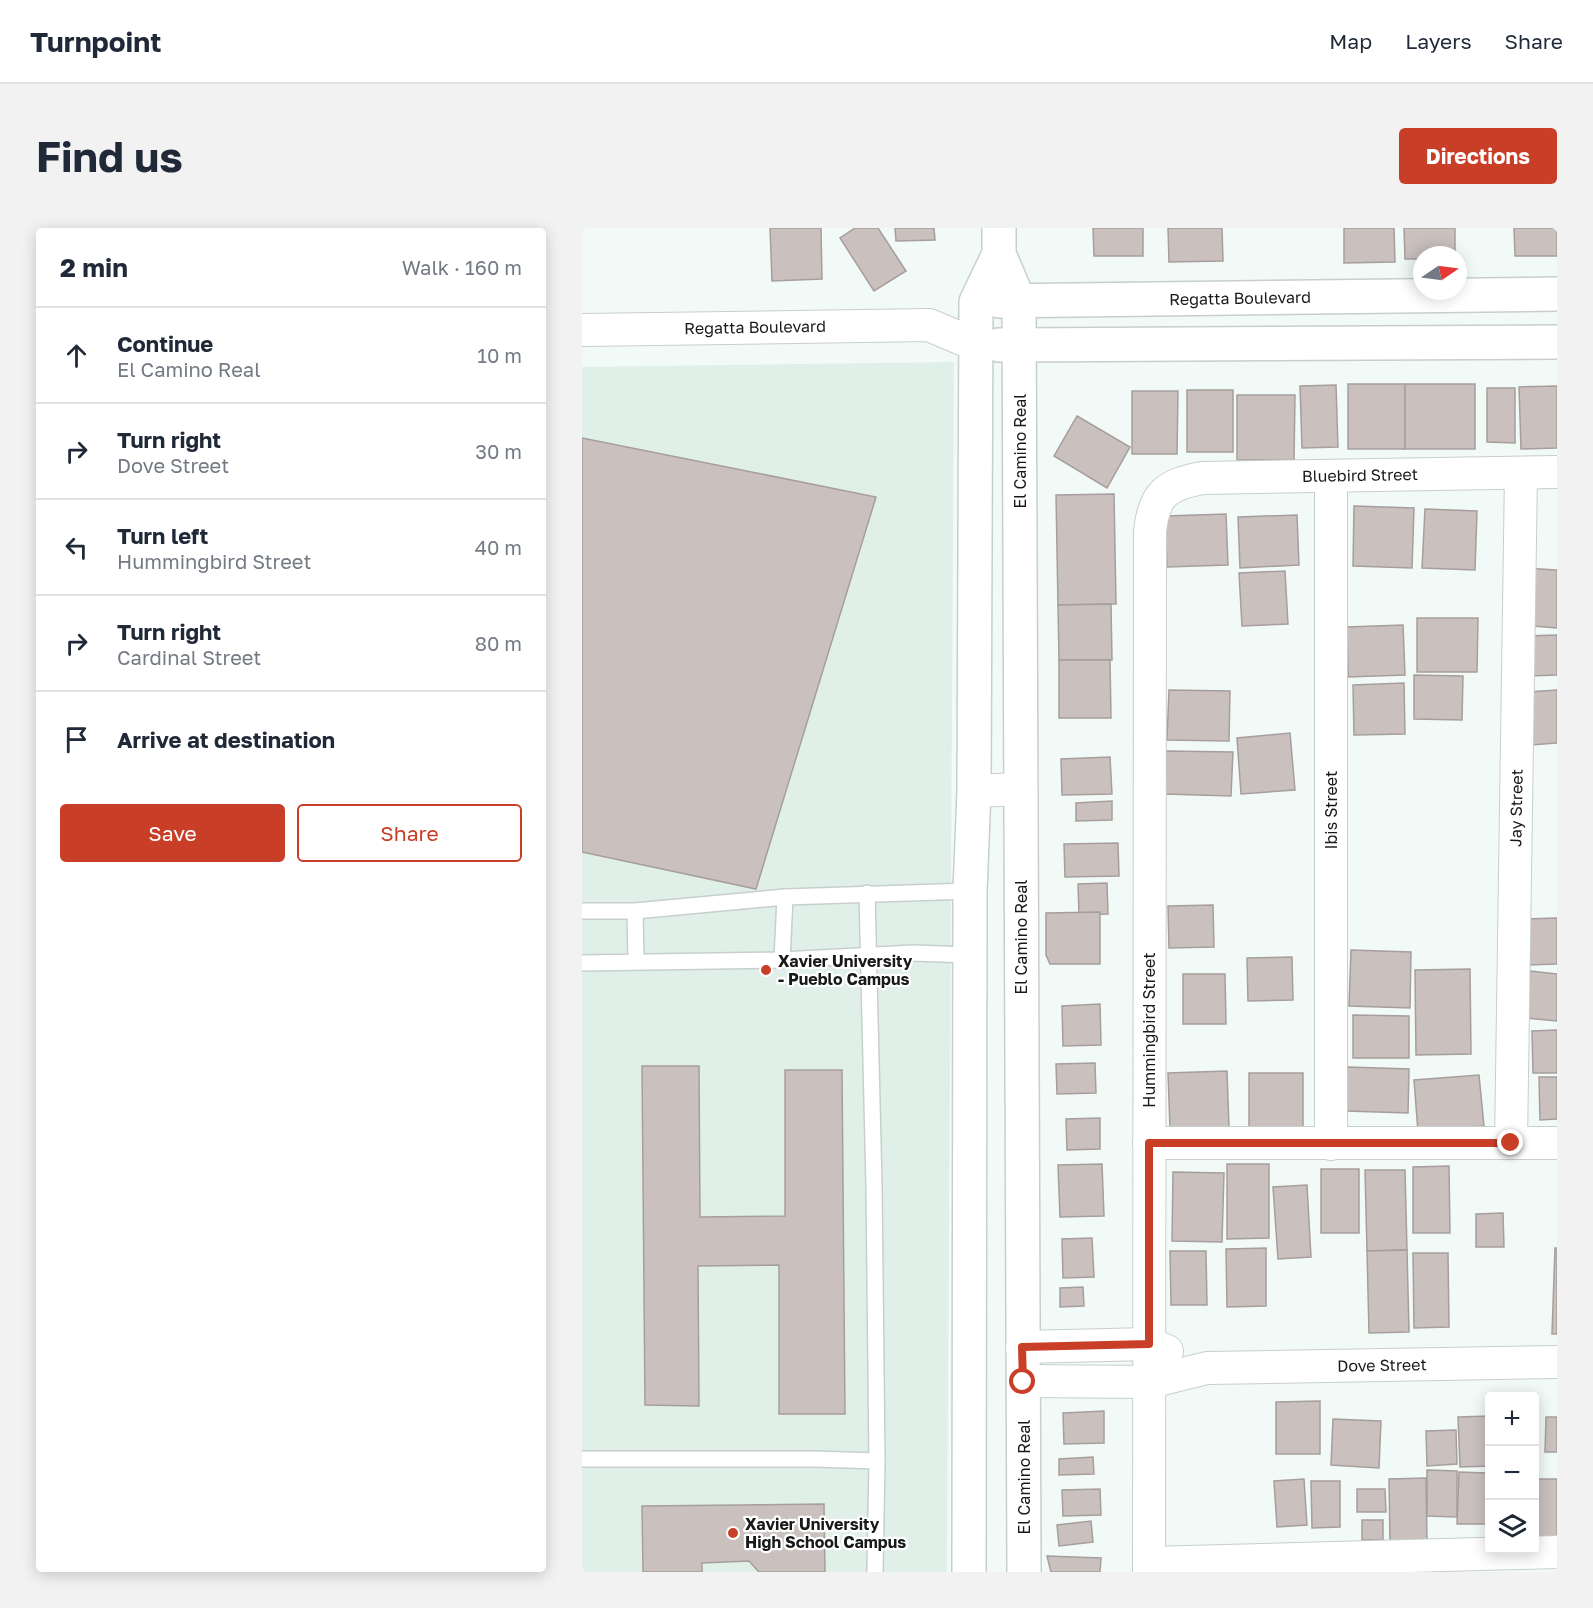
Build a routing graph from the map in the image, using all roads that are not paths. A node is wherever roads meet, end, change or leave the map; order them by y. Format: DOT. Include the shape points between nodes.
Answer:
graph roads {
  1 [pos="999,241"];
  2 [pos="1557,294"];
  3 [pos="1020,301"];
  4 [pos="976,302"];
  5 [pos="929,325"];
  6 [pos="582,330"];
  7 [pos="1557,342"];
  8 [pos="1020,344"];
  9 [pos="976,345"];
  10 [pos="1557,472"];
  11 [pos="1521,473"];
  12 [pos="1331,476"];
  13 [pos="1165,492"];
  14 [pos="1021,789"];
  15 [pos="974,791"];
  16 [pos="970,891"];
  17 [pos="867,893"];
  18 [pos="785,897"];
  19 [pos="582,911"];
  20 [pos="635,911"];
  21 [pos="969,955"];
  22 [pos="869,957"];
  23 [pos="782,960"];
  24 [pos="636,962"];
  25 [pos="582,963"];
  26 [pos="1149,1143"];
  27 [pos="1511,1143"];
  28 [pos="1557,1143"];
  29 [pos="1331,1144"];
  30 [pos="1149,1344"];
  31 [pos="1022,1347"];
  32 [pos="1557,1362"];
  33 [pos="1207,1368"];
  34 [pos="1023,1382"];
  35 [pos="1150,1382"];
  36 [pos="582,1459"];
  37 [pos="878,1461"];
  38 [pos="1557,1552"];
  39 [pos="1149,1567"];
  40 [pos="875,1572"];
  41 [pos="969,1572"];
  42 [pos="1024,1572"];
  1 -- 3 [label="street"];
  1 -- 4 [label="street"];
  2 -- 3 [label="street, Regatta Boulevard"];
  3 -- 4 [label="street, Regatta Boulevard"];
  3 -- 8 [label="street, El Camino Real"];
  4 -- 5 [label="street, Regatta Boulevard"];
  4 -- 9 [label="street"];
  5 -- 6 [label="street, Regatta Boulevard"];
  5 -- 9 [label="street, Regatta Boulevard"];
  7 -- 8 [label="street, Regatta Boulevard"];
  8 -- 9 [label="street, Regatta Boulevard"];
  8 -- 14 [label="street, El Camino Real"];
  9 -- 15 [label="street"];
  10 -- 11 [label="street, Bluebird Street"];
  11 -- 12 [label="street, Bluebird Street"];
  11 -- 27 [label="street, Jay Street"];
  12 -- 13 [label="street, Bluebird Street" via="1202,478 1181,482"];
  12 -- 29 [label="street, Ibis Street"];
  13 -- 26 [label="street, Hummingbird Street" via="1152,509 1150,531"];
  14 -- 15 [label="street"];
  14 -- 31 [label="street, El Camino Real"];
  15 -- 16 [label="street"];
  16 -- 17 [label="lane"];
  16 -- 21 [label="street"];
  17 -- 18 [label="lane"];
  17 -- 22 [label="lane"];
  18 -- 20 [label="lane"];
  18 -- 23 [label="lane"];
  19 -- 20 [label="lane"];
  20 -- 24 [label="lane"];
  21 -- 22 [label="lane" via="913,953"];
  21 -- 41 [label="street"];
  22 -- 23 [label="lane"];
  22 -- 37 [label="lane"];
  23 -- 24 [label="lane"];
  24 -- 25 [label="lane"];
  26 -- 29 [label="street"];
  26 -- 30 [label="street, Hummingbird Street"];
  27 -- 28 [label="street"];
  27 -- 29 [label="street"];
  30 -- 31 [label="street, Dove Street"];
  30 -- 33 [label="street, Dove Street"];
  30 -- 35 [label="street, Hummingbird Street"];
  31 -- 34 [label="street, El Camino Real"];
  32 -- 33 [label="street, Dove Street"];
  33 -- 35 [label="street, Dove Street"];
  34 -- 35 [label="street, Dove Street"];
  34 -- 42 [label="street, El Camino Real"];
  35 -- 39 [label="street, Hummingbird Street"];
  36 -- 37 [label="lane"];
  37 -- 40 [label="lane"];
  38 -- 39 [label="street"];
}
